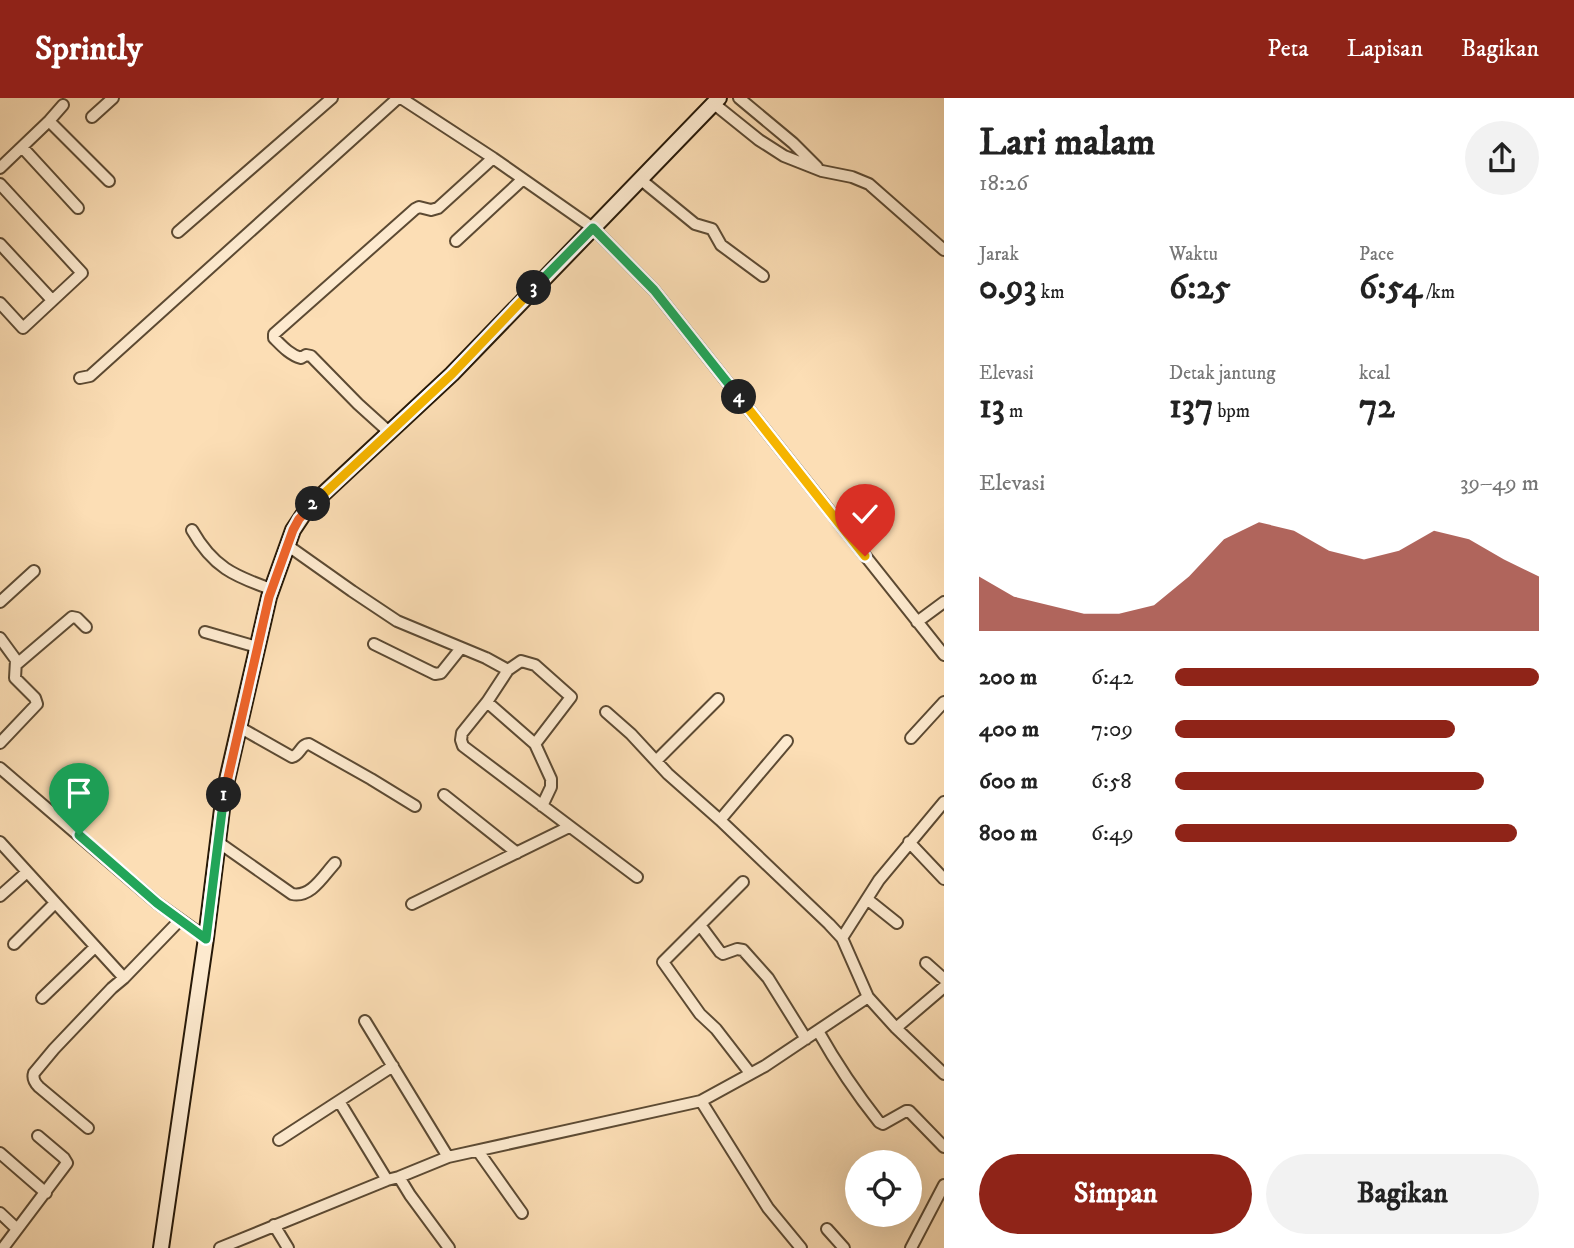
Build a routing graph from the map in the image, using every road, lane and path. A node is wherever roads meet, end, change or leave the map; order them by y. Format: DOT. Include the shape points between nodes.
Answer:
graph roads {
  1 [pos="113,98"];
  2 [pos="332,98"];
  3 [pos="399,98"];
  4 [pos="739,98"];
  5 [pos="716,101"];
  6 [pos="63,105"];
  7 [pos="92,117"];
  8 [pos="49,121"];
  9 [pos="22,147"];
  10 [pos="494,158"];
  11 [pos="0,168"];
  12 [pos="822,171"];
  13 [pos="523,178"];
  14 [pos="640,179"];
  15 [pos="109,181"];
  16 [pos="0,184"];
  17 [pos="78,208"];
  18 [pos="593,228"];
  19 [pos="178,232"];
  20 [pos="457,241"];
  21 [pos="0,244"];
  22 [pos="944,250"];
  23 [pos="763,276"];
  24 [pos="52,300"];
  25 [pos="0,303"];
  26 [pos="80,378"];
  27 [pos="389,432"];
  28 [pos="192,530"];
  29 [pos="287,545"];
  30 [pos="34,571"];
  31 [pos="271,589"];
  32 [pos="0,602"];
  33 [pos="944,602"];
  34 [pos="918,622"];
  35 [pos="86,627"];
  36 [pos="205,632"];
  37 [pos="0,638"];
  38 [pos="374,644"];
  39 [pos="257,647"];
  40 [pos="461,648"];
  41 [pos="944,655"];
  42 [pos="17,664"];
  43 [pos="508,670"];
  44 [pos="718,699"];
  45 [pos="487,702"];
  46 [pos="944,702"];
  47 [pos="606,712"];
  48 [pos="239,727"];
  49 [pos="2,735"];
  50 [pos="911,738"];
  51 [pos="787,741"];
  52 [pos="536,744"];
  53 [pos="656,761"];
  54 [pos="0,768"];
  55 [pos="444,795"];
  56 [pos="944,802"];
  57 [pos="415,806"];
  58 [pos="542,806"];
  59 [pos="720,820"];
  60 [pos="569,827"];
  61 [pos="0,842"];
  62 [pos="218,842"];
  63 [pos="909,842"];
  64 [pos="517,853"];
  65 [pos="335,863"];
  66 [pos="27,872"];
  67 [pos="637,877"];
  68 [pos="944,879"];
  69 [pos="743,882"];
  70 [pos="0,896"];
  71 [pos="867,899"];
  72 [pos="55,903"];
  73 [pos="412,904"];
  74 [pos="180,920"];
  75 [pos="897,923"];
  76 [pos="700,925"];
  77 [pos="842,938"];
  78 [pos="206,939"];
  79 [pos="14,944"];
  80 [pos="95,947"];
  81 [pos="926,963"];
  82 [pos="124,978"];
  83 [pos="944,979"];
  84 [pos="944,987"];
  85 [pos="868,997"];
  86 [pos="42,998"];
  87 [pos="365,1021"];
  88 [pos="895,1028"];
  89 [pos="818,1031"];
  90 [pos="806,1039"];
  91 [pos="393,1066"];
  92 [pos="750,1073"];
  93 [pos="944,1074"];
  94 [pos="339,1101"];
  95 [pos="701,1101"];
  96 [pos="88,1128"];
  97 [pos="38,1136"];
  98 [pos="279,1140"];
  99 [pos="944,1147"];
  100 [pos="478,1150"];
  101 [pos="0,1153"];
  102 [pos="448,1157"];
  103 [pos="399,1177"];
  104 [pos="387,1180"];
  105 [pos="944,1185"];
  106 [pos="46,1194"];
  107 [pos="0,1213"];
  108 [pos="522,1213"];
  109 [pos="274,1225"];
  110 [pos="17,1229"];
  111 [pos="827,1229"];
  112 [pos="3,1248"];
  113 [pos="161,1248"];
  114 [pos="220,1248"];
  115 [pos="288,1248"];
  116 [pos="449,1248"];
  117 [pos="802,1248"];
  118 [pos="844,1248"];
  119 [pos="911,1248"];
  1 -- 7 [label="street"];
  2 -- 19 [label="street"];
  3 -- 10 [label="street"];
  3 -- 26 [label="street" via="90,376"];
  4 -- 12 [label="street"];
  5 -- 12 [label="street" via="759,140"];
  5 -- 14 [label="main road"];
  6 -- 8 [label="street"];
  8 -- 9 [label="street"];
  8 -- 15 [label="street"];
  9 -- 11 [label="street"];
  9 -- 17 [label="street"];
  10 -- 13 [label="street"];
  10 -- 27 [label="street" via="438,208 415,209 274,334 295,356 311,356"];
  12 -- 22 [label="street" via="869,184"];
  13 -- 18 [label="street"];
  13 -- 20 [label="street"];
  14 -- 18 [label="main road"];
  14 -- 23 [label="street" via="695,223 712,229 720,245"];
  16 -- 24 [label="street" via="82,273"];
  18 -- 27 [label="main road" via="452,374"];
  18 -- 34 [label="street" via="654,290"];
  21 -- 24 [label="street"];
  24 -- 25 [label="street" via="23,328"];
  27 -- 29 [label="main road" via="307,509"];
  28 -- 31 [label="street" via="226,570"];
  29 -- 31 [label="main road"];
  29 -- 40 [label="street" via="397,621"];
  30 -- 32 [label="street"];
  31 -- 39 [label="main road"];
  33 -- 34 [label="street"];
  34 -- 41 [label="street"];
  35 -- 42 [label="street" via="72,617"];
  36 -- 39 [label="street"];
  37 -- 42 [label="street"];
  38 -- 40 [label="street" via="435,674 441,673"];
  39 -- 48 [label="main road"];
  40 -- 43 [label="street"];
  42 -- 49 [label="street" via="15,678 37,704"];
  43 -- 45 [label="street"];
  43 -- 52 [label="street" via="521,661 535,664 571,698"];
  44 -- 53 [label="street"];
  45 -- 52 [label="street"];
  45 -- 58 [label="street" via="462,733 463,746"];
  46 -- 50 [label="street"];
  47 -- 53 [label="street"];
  48 -- 57 [label="street" via="292,757 309,744"];
  48 -- 62 [label="main road"];
  51 -- 59 [label="street"];
  52 -- 58 [label="street" via="551,779"];
  53 -- 59 [label="street"];
  54 -- 74 [label="street"];
  55 -- 64 [label="street"];
  56 -- 63 [label="street"];
  58 -- 60 [label="street"];
  59 -- 77 [label="street"];
  60 -- 64 [label="street"];
  60 -- 67 [label="street"];
  61 -- 66 [label="street"];
  62 -- 65 [label="street" via="300,896"];
  62 -- 78 [label="main road"];
  63 -- 68 [label="street"];
  63 -- 71 [label="street"];
  64 -- 73 [label="street"];
  66 -- 70 [label="street"];
  66 -- 72 [label="street"];
  69 -- 76 [label="street"];
  71 -- 75 [label="street"];
  71 -- 77 [label="street"];
  72 -- 79 [label="street"];
  72 -- 80 [label="street"];
  74 -- 78 [label="street"];
  74 -- 82 [label="street"];
  76 -- 90 [label="street" via="723,954 743,950 768,978"];
  76 -- 92 [label="street" via="663,962"];
  77 -- 85 [label="street"];
  78 -- 113 [label="main road"];
  80 -- 82 [label="street"];
  80 -- 86 [label="street"];
  81 -- 83 [label="street"];
  82 -- 96 [label="street" via="33,1077"];
  84 -- 88 [label="street"];
  85 -- 88 [label="street"];
  85 -- 89 [label="street"];
  87 -- 91 [label="street"];
  88 -- 93 [label="street"];
  89 -- 90 [label="street"];
  89 -- 99 [label="street" via="879,1122 909,1111"];
  90 -- 92 [label="street"];
  91 -- 94 [label="street"];
  91 -- 102 [label="street"];
  92 -- 95 [label="street"];
  94 -- 98 [label="street"];
  94 -- 104 [label="street"];
  95 -- 100 [label="street"];
  95 -- 117 [label="street" via="768,1208"];
  97 -- 106 [label="street" via="67,1163"];
  100 -- 102 [label="street"];
  100 -- 108 [label="street"];
  101 -- 106 [label="street"];
  102 -- 103 [label="street"];
  103 -- 104 [label="street"];
  103 -- 116 [label="street"];
  104 -- 109 [label="street"];
  105 -- 119 [label="street"];
  106 -- 110 [label="street"];
  107 -- 110 [label="street"];
  109 -- 114 [label="street"];
  109 -- 115 [label="street"];
  110 -- 112 [label="street"];
  111 -- 118 [label="street"];
}
